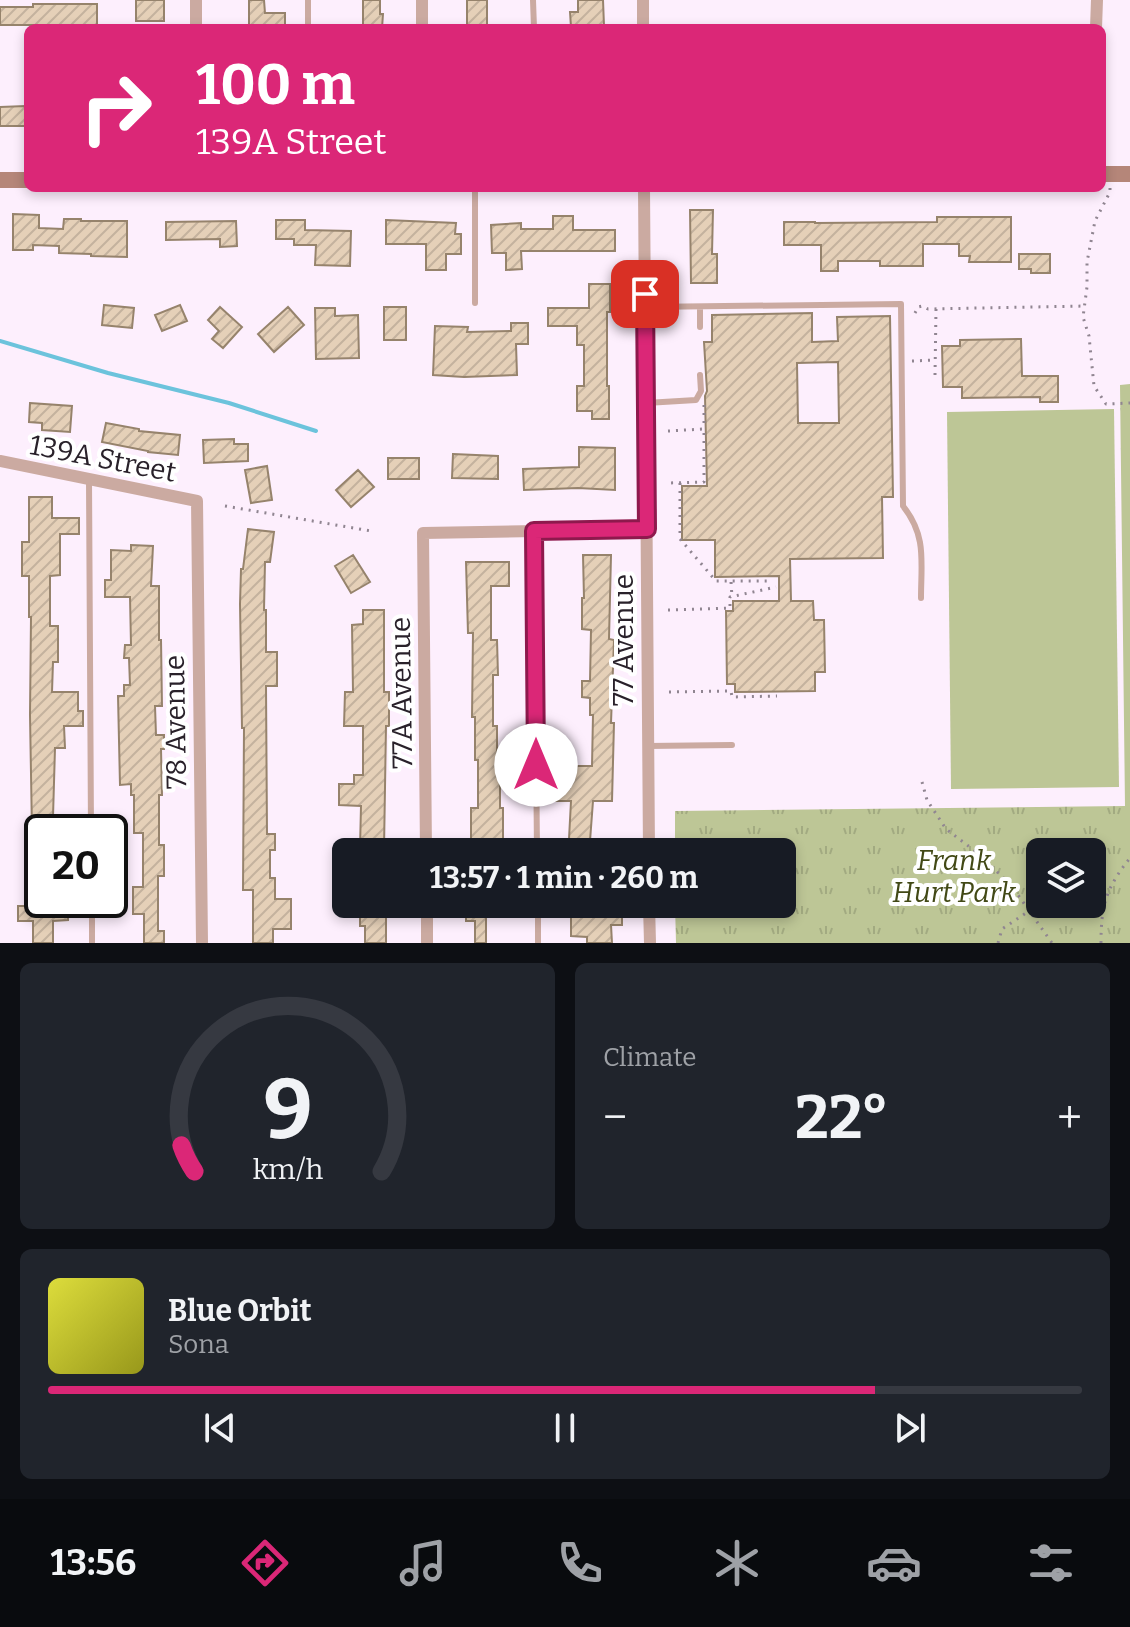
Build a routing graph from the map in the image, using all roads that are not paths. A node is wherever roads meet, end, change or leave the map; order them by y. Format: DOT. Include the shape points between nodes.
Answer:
graph roads {
  1 [pos="196,0"];
  2 [pos="308,0"];
  3 [pos="422,0"];
  4 [pos="533,0"];
  5 [pos="643,0"];
  6 [pos="1097,0"];
  7 [pos="196,24"];
  8 [pos="308,24"];
  9 [pos="422,24"];
  10 [pos="534,24"];
  11 [pos="643,24"];
  12 [pos="1096,24"];
  13 [pos="1130,174"];
  14 [pos="1106,179"];
  15 [pos="0,180"];
  16 [pos="24,180"];
  17 [pos="475,192"];
  18 [pos="644,192"];
  19 [pos="475,303"];
  20 [pos="645,307"];
  21 [pos="700,307"];
  22 [pos="700,327"];
  23 [pos="700,375"];
  24 [pos="646,403"];
  25 [pos="0,461"];
  26 [pos="89,479"];
  27 [pos="197,501"];
  28 [pos="647,529"];
  29 [pos="534,531"];
  30 [pos="921,598"];
  31 [pos="732,745"];
  32 [pos="648,746"];
  33 [pos="91,814"];
  34 [pos="426,838"];
  35 [pos="537,838"];
  36 [pos="649,838"];
  37 [pos="92,918"];
  38 [pos="427,918"];
  39 [pos="538,918"];
  40 [pos="649,918"];
  41 [pos="92,943"];
  42 [pos="202,943"];
  43 [pos="427,943"];
  44 [pos="538,943"];
  45 [pos="650,943"];
  1 -- 7 [label="street"];
  2 -- 8 [label="lane"];
  3 -- 9 [label="street"];
  4 -- 10 [label="lane"];
  5 -- 11 [label="street"];
  6 -- 12 [label="street"];
  13 -- 14 [label="main road"];
  15 -- 16 [label="main road"];
  17 -- 19 [label="lane"];
  18 -- 20 [label="street, 77 Avenue"];
  20 -- 21 [label="lane"];
  20 -- 24 [label="street, 77 Avenue"];
  21 -- 22 [label="lane"];
  21 -- 30 [label="lane" via="901,304 903,506 921,538"];
  23 -- 24 [label="lane" via="696,400"];
  24 -- 28 [label="street, 77 Avenue"];
  25 -- 26 [label="street, 139A Street"];
  26 -- 27 [label="street, 139A Street"];
  26 -- 33 [label="lane"];
  27 -- 42 [label="street, 78 Avenue"];
  28 -- 29 [label="street"];
  28 -- 32 [label="street, 77 Avenue"];
  29 -- 34 [label="street, 77A Avenue" via="423,533"];
  29 -- 35 [label="lane"];
  31 -- 32 [label="lane"];
  32 -- 36 [label="street, 77 Avenue"];
  37 -- 41 [label="lane"];
  38 -- 43 [label="street"];
  39 -- 44 [label="lane"];
  40 -- 45 [label="street"];
}
